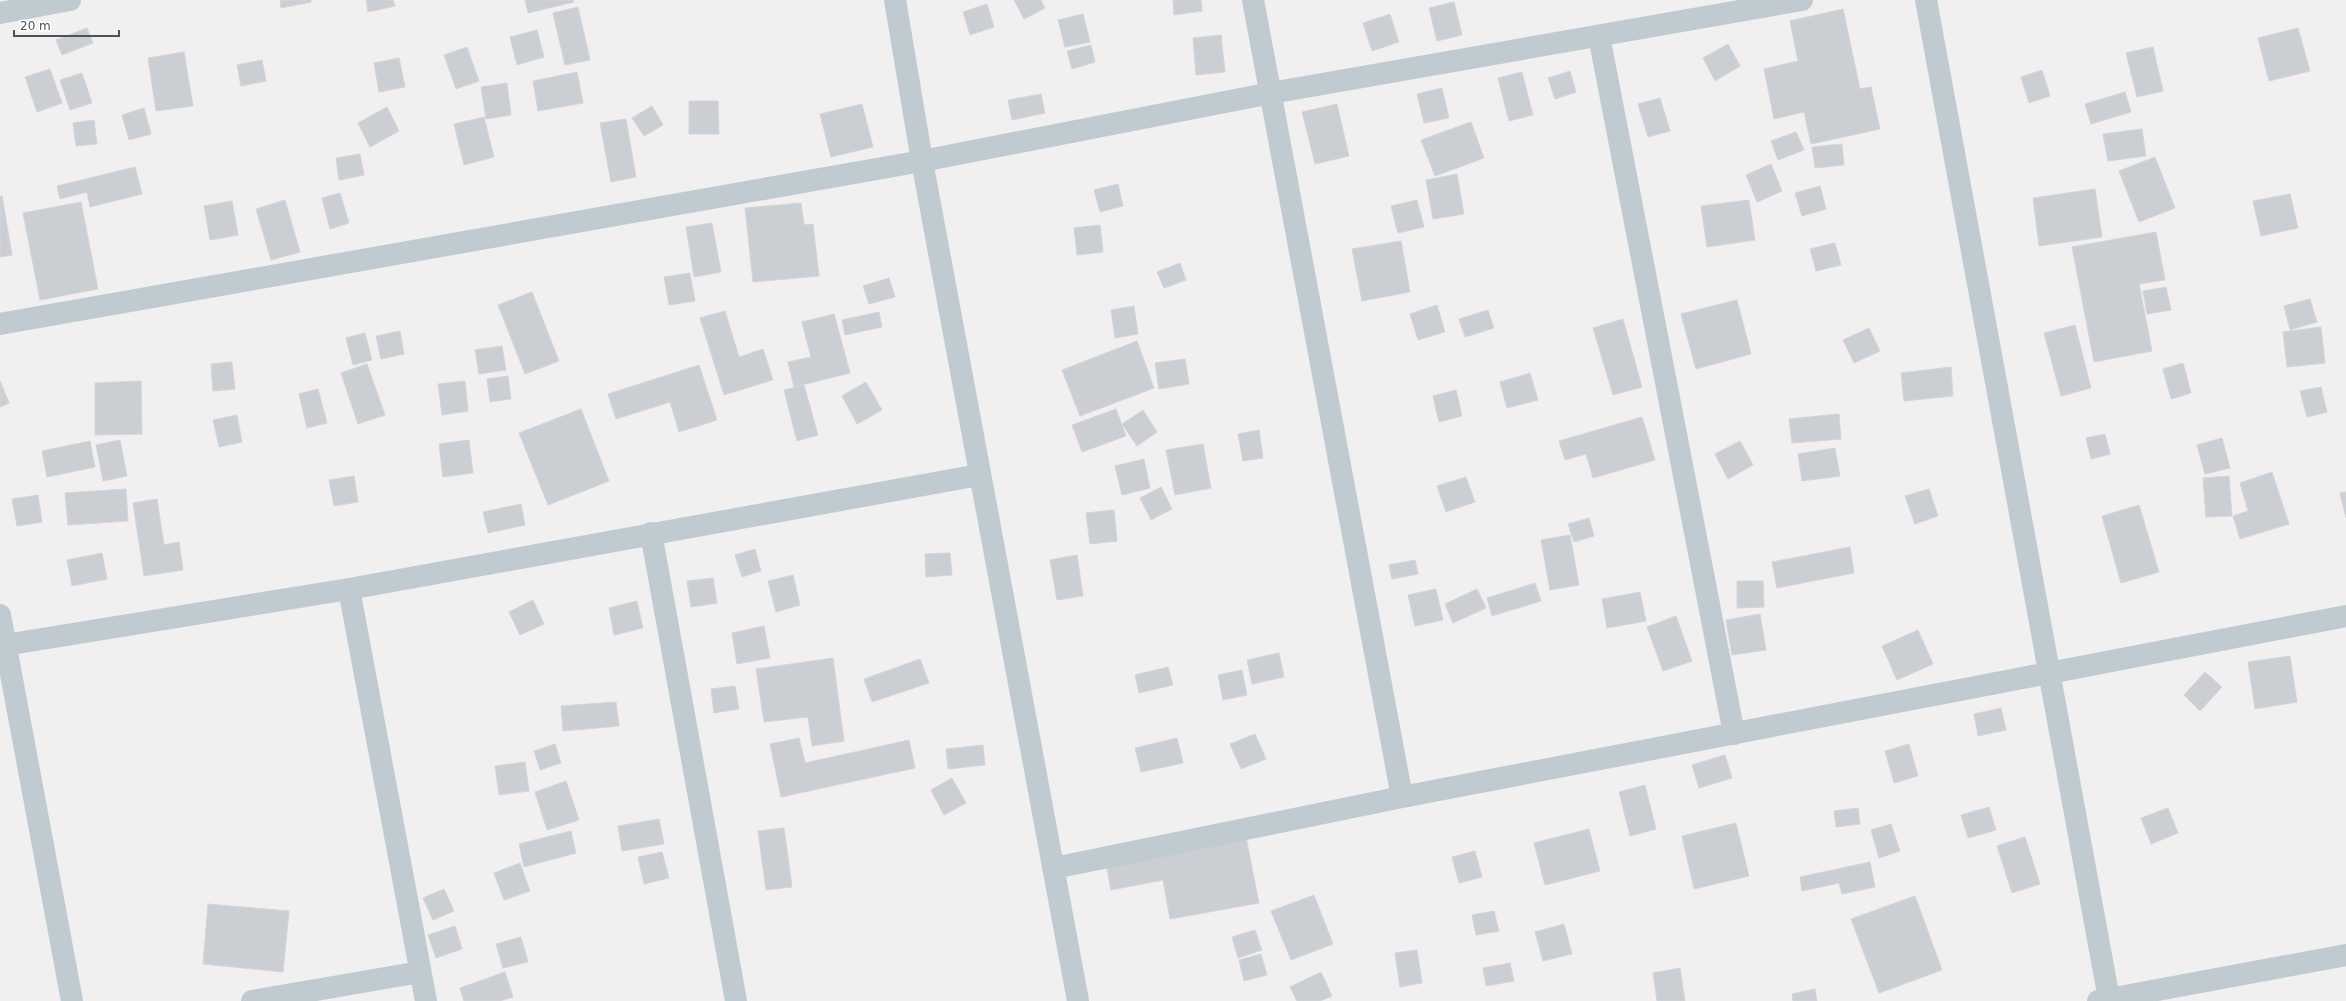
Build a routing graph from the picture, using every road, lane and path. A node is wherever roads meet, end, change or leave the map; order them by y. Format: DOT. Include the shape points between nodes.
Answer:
graph roads {
  1 [pos="70,0"];
  2 [pos="895,0"];
  3 [pos="1253,0"];
  4 [pos="1802,0"];
  5 [pos="1926,0"];
  6 [pos="0,13"];
  7 [pos="1600,36"];
  8 [pos="1271,93"];
  9 [pos="922,161"];
  10 [pos="0,324"];
  11 [pos="979,475"];
  12 [pos="651,533"];
  13 [pos="349,589"];
  14 [pos="0,615"];
  15 [pos="2346,616"];
  16 [pos="5,645"];
  17 [pos="2049,672"];
  18 [pos="1734,734"];
  19 [pos="1402,796"];
  20 [pos="1054,868"];
  21 [pos="2346,955"];
  22 [pos="420,972"];
  23 [pos="2103,1000"];
  24 [pos="72,1001"];
  25 [pos="252,1001"];
  26 [pos="426,1001"];
  27 [pos="736,1001"];
  28 [pos="1078,1001"];
  1 -- 6 [label="street"];
  2 -- 9 [label="street"];
  3 -- 8 [label="street"];
  4 -- 7 [label="street"];
  5 -- 17 [label="street"];
  7 -- 8 [label="street"];
  7 -- 18 [label="street"];
  8 -- 9 [label="street"];
  8 -- 19 [label="street"];
  9 -- 10 [label="street"];
  9 -- 11 [label="street"];
  11 -- 12 [label="street"];
  11 -- 20 [label="street"];
  12 -- 13 [label="street"];
  12 -- 27 [label="street"];
  13 -- 16 [label="street"];
  13 -- 22 [label="street"];
  14 -- 16 [label="street"];
  15 -- 17 [label="street"];
  16 -- 24 [label="street"];
  17 -- 18 [label="street"];
  17 -- 23 [label="street"];
  18 -- 19 [label="street"];
  19 -- 20 [label="street"];
  20 -- 28 [label="street"];
  21 -- 23 [label="street"];
  22 -- 25 [label="street"];
  22 -- 26 [label="street"];
}
